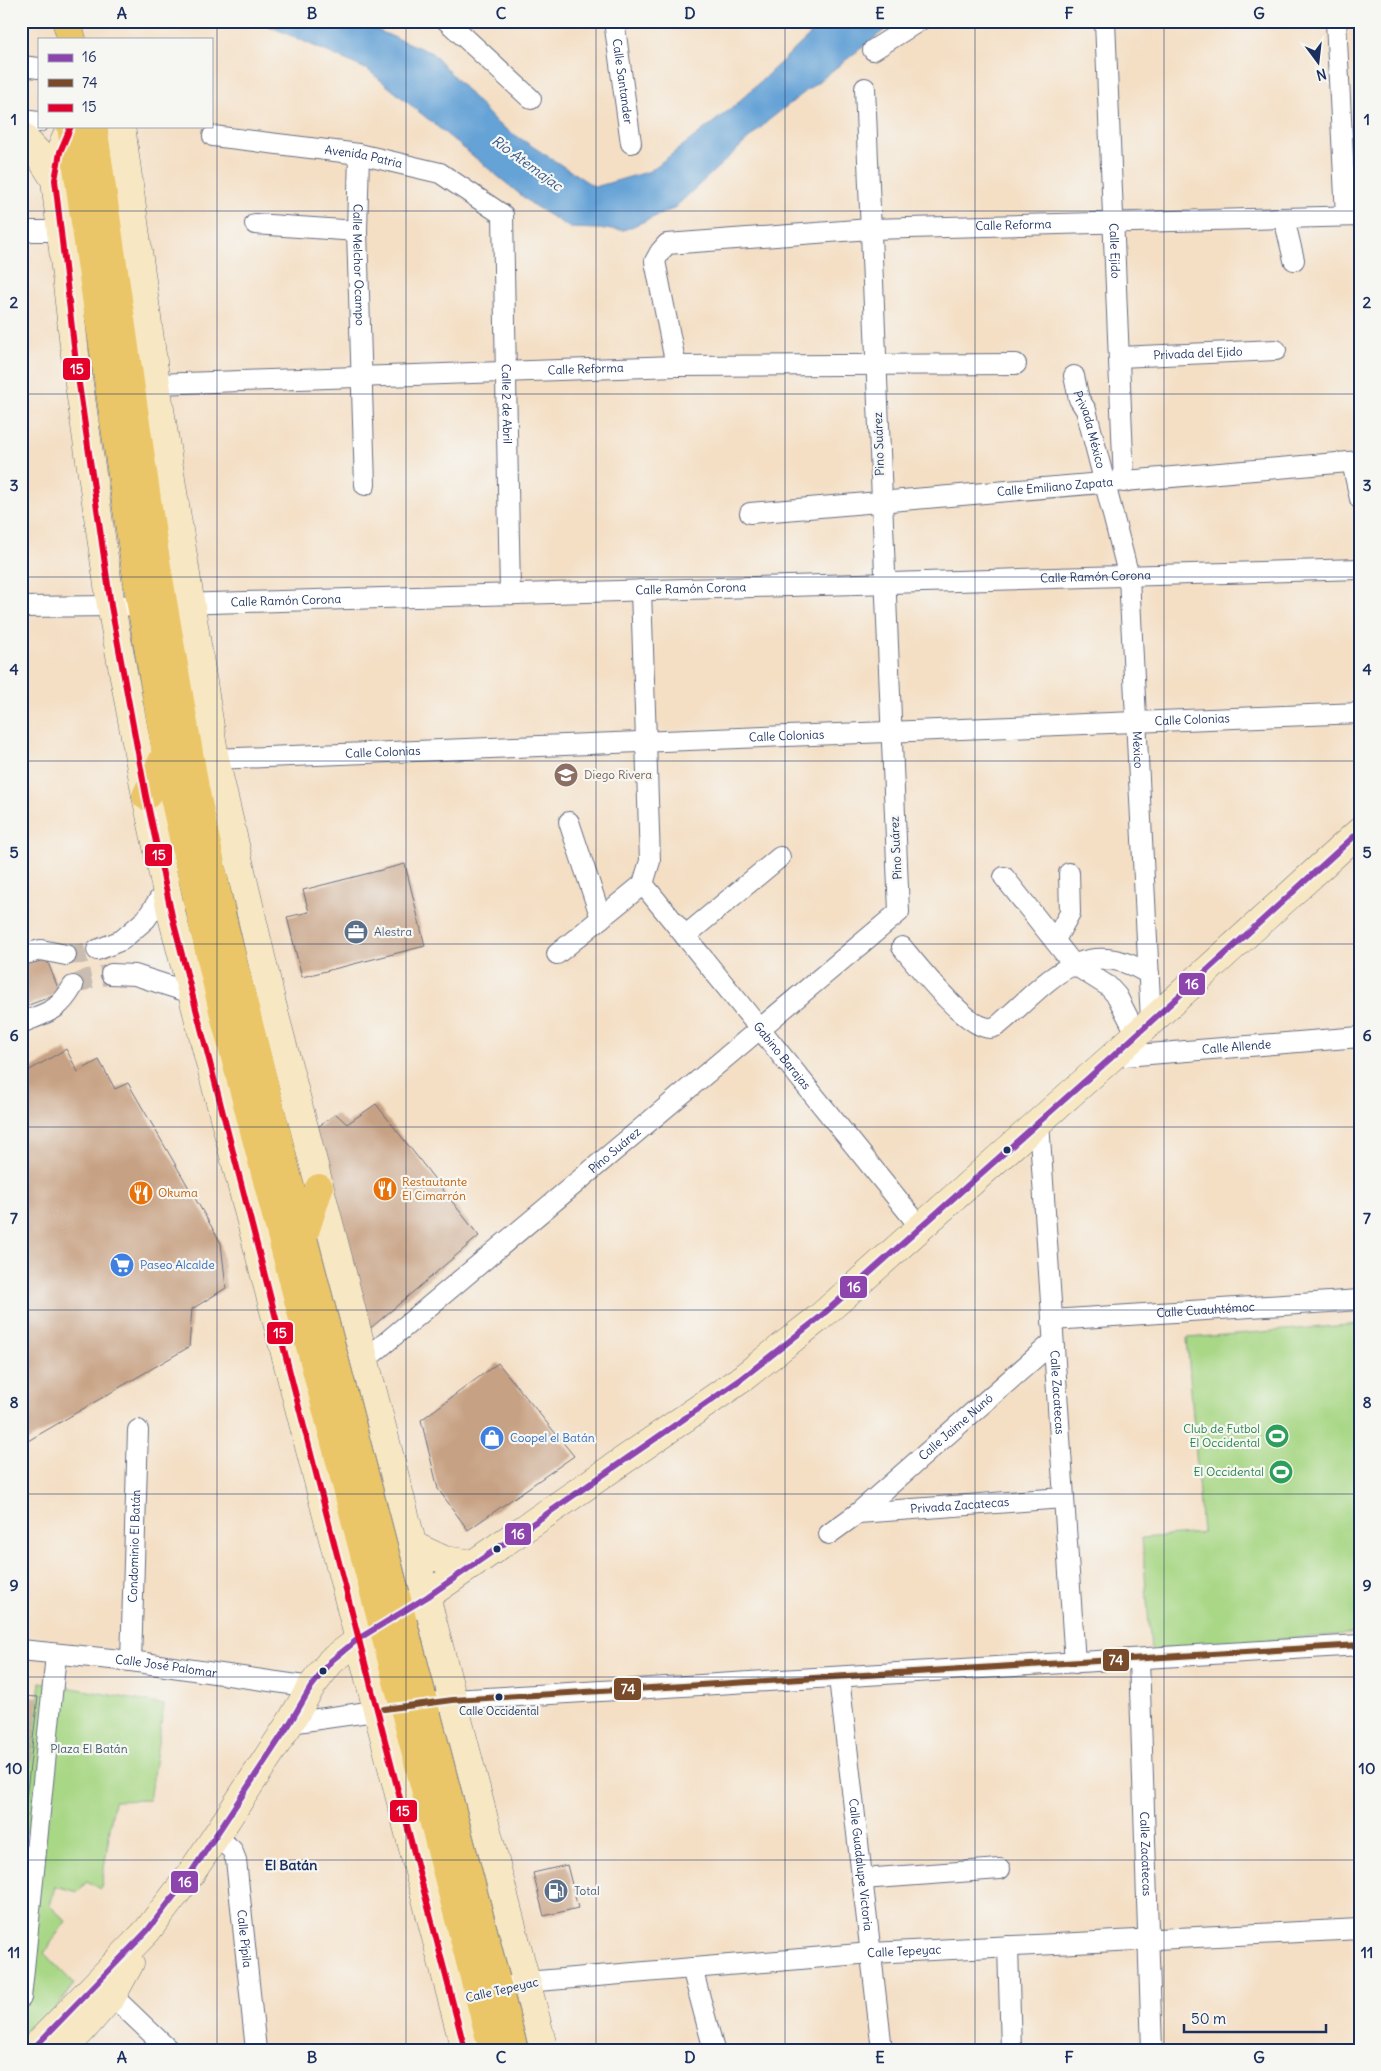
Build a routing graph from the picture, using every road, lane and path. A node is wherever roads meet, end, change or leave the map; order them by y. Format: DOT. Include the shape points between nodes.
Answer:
graph roads {
  1 [pos="65,21"];
  2 [pos="447,21"];
  3 [pos="614,21"];
  4 [pos="919,21"];
  5 [pos="1105,21"];
  6 [pos="1336,21"];
  7 [pos="64,38"];
  8 [pos="72,38"];
  9 [pos="873,50"];
  10 [pos="21,66"];
  11 [pos="38,68"];
  12 [pos="865,88"];
  13 [pos="531,99"];
  14 [pos="21,120"];
  15 [pos="38,122"];
  16 [pos="80,128"];
  17 [pos="82,128"];
  18 [pos="121,128"];
  19 [pos="21,135"];
  20 [pos="213,136"];
  21 [pos="631,142"];
  22 [pos="359,154"];
  23 [pos="55,180"];
  24 [pos="503,215"];
  25 [pos="1353,216"];
  26 [pos="1284,218"];
  27 [pos="1113,222"];
  28 [pos="255,224"];
  29 [pos="870,229"];
  30 [pos="21,231"];
  31 [pos="61,231"];
  32 [pos="358,232"];
  33 [pos="1294,260"];
  34 [pos="1276,350"];
  35 [pos="1119,357"];
  36 [pos="1016,364"];
  37 [pos="676,366"];
  38 [pos="876,366"];
  39 [pos="506,372"];
  40 [pos="1074,376"];
  41 [pos="362,377"];
  42 [pos="156,384"];
  43 [pos="1356,461"];
  44 [pos="1124,482"];
  45 [pos="1104,484"];
  46 [pos="365,485"];
  47 [pos="1360,499"];
  48 [pos="882,503"];
  49 [pos="750,513"];
  50 [pos="1360,569"];
  51 [pos="1129,577"];
  52 [pos="885,583"];
  53 [pos="641,590"];
  54 [pos="510,594"];
  55 [pos="164,604"];
  56 [pos="111,606"];
  57 [pos="21,608"];
  58 [pos="1360,713"];
  59 [pos="1136,722"];
  60 [pos="891,732"];
  61 [pos="646,742"];
  62 [pos="166,753"];
  63 [pos="215,759"];
  64 [pos="146,796"];
  65 [pos="569,822"];
  66 [pos="1360,831"];
  67 [pos="780,857"];
  68 [pos="1069,873"];
  69 [pos="1004,877"];
  70 [pos="644,884"];
  71 [pos="166,889"];
  72 [pos="601,918"];
  73 [pos="685,936"];
  74 [pos="1055,940"];
  75 [pos="902,947"];
  76 [pos="97,950"];
  77 [pos="66,954"];
  78 [pos="556,954"];
  79 [pos="21,955"];
  80 [pos="1074,964"];
  81 [pos="111,974"];
  82 [pos="1148,974"];
  83 [pos="73,986"];
  84 [pos="191,994"];
  85 [pos="21,1023"];
  86 [pos="760,1028"];
  87 [pos="1144,1028"];
  88 [pos="1360,1037"];
  89 [pos="1112,1057"];
  90 [pos="1039,1122"];
  91 [pos="319,1188"];
  92 [pos="920,1228"];
  93 [pos="303,1238"];
  94 [pos="1360,1300"];
  95 [pos="1052,1320"];
  96 [pos="1053,1342"];
  97 [pos="365,1360"];
  98 [pos="138,1430"];
  99 [pos="1063,1498"];
  100 [pos="858,1513"];
  101 [pos="828,1534"];
  102 [pos="414,1546"];
  103 [pos="474,1564"];
  104 [pos="427,1597"];
  105 [pos="390,1619"];
  106 [pos="358,1639"];
  107 [pos="1360,1645"];
  108 [pos="21,1650"];
  109 [pos="56,1655"];
  110 [pos="1139,1659"];
  111 [pos="131,1661"];
  112 [pos="1075,1663"];
  113 [pos="839,1678"];
  114 [pos="311,1687"];
  115 [pos="453,1700"];
  116 [pos="414,1706"];
  117 [pos="376,1710"];
  118 [pos="290,1723"];
  119 [pos="216,1836"];
  120 [pos="1000,1869"];
  121 [pos="862,1879"];
  122 [pos="1360,1929"];
  123 [pos="1148,1938"];
  124 [pos="1008,1946"];
  125 [pos="871,1953"];
  126 [pos="692,1968"];
  127 [pos="526,1982"];
  128 [pos="105,1989"];
  129 [pos="476,1995"];
  130 [pos="21,1998"];
  131 [pos="32,2050"];
  132 [pos="63,2050"];
  133 [pos="169,2050"];
  134 [pos="256,2050"];
  135 [pos="465,2050"];
  136 [pos="493,2050"];
  137 [pos="514,2050"];
  138 [pos="544,2050"];
  139 [pos="714,2050"];
  140 [pos="882,2050"];
  141 [pos="1011,2050"];
  142 [pos="1152,2050"];
  1 -- 7 [label="main road"];
  1 -- 8 [label="main road"];
  2 -- 13 [label="street"];
  3 -- 21 [label="street, Calle Santander"];
  4 -- 9 [label="street"];
  5 -- 27 [label="street, Calle Ejido"];
  6 -- 25 [label="street"];
  10 -- 11 [label="street"];
  12 -- 29 [label="street, Pino Suárez"];
  14 -- 15 [label="street"];
  16 -- 23 [label="street" via="60,152"];
  17 -- 55 [label="main road"];
  18 -- 42 [label="street"];
  19 -- 23 [label="street" via="37,152"];
  20 -- 22 [label="street, Avenida Patria"];
  22 -- 24 [label="street, Avenida Patria" via="440,173"];
  22 -- 32 [label="street, Calle Melchor Ocampo"];
  23 -- 31 [label="street"];
  24 -- 39 [label="street, Calle 2 de Abril"];
  25 -- 26 [label="street, Calle Reforma"];
  26 -- 27 [label="street, Calle Reforma"];
  26 -- 33 [label="street"];
  27 -- 29 [label="street, Calle Reforma"];
  27 -- 35 [label="street, Calle Ejido"];
  28 -- 32 [label="street"];
  29 -- 37 [label="street, Calle Reforma" via="668,244 655,261"];
  29 -- 38 [label="street, Pino Suárez"];
  30 -- 31 [label="street"];
  31 -- 56 [label="street" via="76,363"];
  32 -- 41 [label="street, Calle Melchor Ocampo"];
  34 -- 35 [label="street, Privada del Ejido"];
  35 -- 44 [label="street, Calle Ejido"];
  36 -- 38 [label="street, Calle Reforma"];
  37 -- 38 [label="street, Calle Reforma"];
  37 -- 39 [label="street, Calle Reforma"];
  38 -- 48 [label="street, Pino Suárez"];
  39 -- 41 [label="street, Calle Reforma"];
  39 -- 54 [label="street, Calle 2 de Abril"];
  40 -- 45 [label="street, Privada México"];
  41 -- 42 [label="street, Calle Reforma"];
  41 -- 46 [label="street, Calle Melchor Ocampo"];
  42 -- 55 [label="street"];
  43 -- 44 [label="street, Calle Emiliano Zapata"];
  43 -- 47 [label="street"];
  44 -- 45 [label="street, Calle Emiliano Zapata"];
  45 -- 48 [label="street, Calle Emiliano Zapata"];
  45 -- 51 [label="street, México"];
  48 -- 49 [label="street, Calle Emiliano Zapata"];
  48 -- 52 [label="street, Pino Suárez"];
  50 -- 51 [label="street, Calle Ramón Corona"];
  51 -- 52 [label="street, Calle Ramón Corona"];
  51 -- 59 [label="street, México"];
  52 -- 53 [label="street, Calle Ramón Corona"];
  52 -- 60 [label="street, Pino Suárez"];
  53 -- 54 [label="street, Calle Ramón Corona"];
  53 -- 61 [label="street"];
  54 -- 55 [label="street, Calle Ramón Corona"];
  55 -- 56 [label="street, Calle Ramón Corona"];
  55 -- 62 [label="main road"];
  55 -- 63 [label="street"];
  55 -- 93 [label="main road" via="195,788 223,922"];
  56 -- 57 [label="street, Calle Ramón Corona"];
  56 -- 64 [label="street"];
  58 -- 59 [label="street, Calle Colonias"];
  59 -- 60 [label="street, Calle Colonias"];
  59 -- 82 [label="street, México"];
  60 -- 61 [label="street, Calle Colonias"];
  60 -- 86 [label="street, Pino Suárez" via="899,912"];
  61 -- 63 [label="street, Calle Colonias"];
  61 -- 70 [label="street" via="650,861"];
  62 -- 64 [label="main road"];
  62 -- 105 [label="main road" via="227,1025"];
  63 -- 91 [label="street"];
  64 -- 71 [label="street"];
  65 -- 72 [label="street"];
  66 -- 87 [label="street"];
  67 -- 73 [label="street"];
  68 -- 74 [label="street" via="1070,913"];
  69 -- 74 [label="street"];
  70 -- 72 [label="street"];
  70 -- 73 [label="street, Gabino Barajas"];
  71 -- 76 [label="street" via="146,919 122,940"];
  71 -- 84 [label="street"];
  72 -- 78 [label="street"];
  73 -- 86 [label="street, Gabino Barajas"];
  74 -- 80 [label="street"];
  75 -- 80 [label="street" via="940,994 980,1026 988,1028 1003,1022 1053,977"];
  77 -- 79 [label="street" via="41,950"];
  80 -- 82 [label="street" via="1110,958 1134,965"];
  80 -- 87 [label="street" via="1108,986"];
  81 -- 84 [label="street" via="135,975"];
  82 -- 87 [label="street, México"];
  83 -- 85 [label="street" via="53,1011"];
  84 -- 106 [label="street"];
  86 -- 92 [label="street, Gabino Barajas"];
  86 -- 97 [label="street, Pino Suárez"];
  87 -- 89 [label="street"];
  88 -- 89 [label="street, Calle Allende"];
  89 -- 90 [label="street"];
  90 -- 92 [label="street"];
  90 -- 95 [label="street, Calle Zacatecas"];
  91 -- 93 [label="main road"];
  91 -- 97 [label="street"];
  92 -- 103 [label="street" via="820,1317 740,1380"];
  93 -- 105 [label="main road"];
  94 -- 95 [label="street, Calle Cuauhtémoc"];
  95 -- 96 [label="street, Calle Zacatecas"];
  96 -- 99 [label="street, Calle Zacatecas"];
  96 -- 100 [label="street, Calle Jaime Nunó"];
  97 -- 102 [label="street"];
  98 -- 111 [label="street, Condominio El Batán"];
  99 -- 100 [label="street, Privada Zacatecas"];
  99 -- 112 [label="street, Calle Zacatecas"];
  100 -- 101 [label="street, Calle Jaime Nunó"];
  102 -- 103 [label="street" via="444,1560"];
  102 -- 104 [label="street"];
  103 -- 104 [label="street"];
  104 -- 105 [label="street"];
  104 -- 115 [label="street"];
  105 -- 106 [label="street"];
  105 -- 116 [label="main road"];
  106 -- 114 [label="street" via="331,1661"];
  106 -- 117 [label="street"];
  107 -- 110 [label="street"];
  108 -- 109 [label="street, Calle José Palomar"];
  109 -- 111 [label="street, Calle José Palomar"];
  109 -- 130 [label="street"];
  110 -- 112 [label="street"];
  110 -- 123 [label="street, Calle Zacatecas"];
  111 -- 114 [label="street, Calle José Palomar"];
  112 -- 113 [label="street"];
  113 -- 115 [label="street"];
  113 -- 121 [label="street, Calle Guadalupe Victoria"];
  114 -- 118 [label="street"];
  115 -- 116 [label="street"];
  115 -- 127 [label="street"];
  116 -- 117 [label="street"];
  116 -- 129 [label="main road"];
  117 -- 118 [label="street"];
  117 -- 129 [label="street"];
  118 -- 119 [label="street"];
  119 -- 128 [label="street"];
  119 -- 134 [label="street, Calle Pípila" via="232,1850 236,1860"];
  120 -- 121 [label="street"];
  121 -- 125 [label="street, Calle Guadalupe Victoria"];
  122 -- 123 [label="street, Calle Tepeyac"];
  123 -- 124 [label="street, Calle Tepeyac"];
  123 -- 142 [label="street, Calle Zacatecas"];
  124 -- 125 [label="street, Calle Tepeyac"];
  124 -- 141 [label="street"];
  125 -- 126 [label="street, Calle Tepeyac"];
  125 -- 140 [label="street, Calle Guadalupe Victoria"];
  126 -- 127 [label="street, Calle Tepeyac"];
  126 -- 139 [label="street"];
  127 -- 129 [label="street, Calle Tepeyac"];
  127 -- 138 [label="street"];
  128 -- 131 [label="street"];
  128 -- 132 [label="street" via="84,2028"];
  128 -- 133 [label="street"];
  129 -- 135 [label="street"];
  129 -- 136 [label="main road"];
  129 -- 137 [label="main road"];
}
